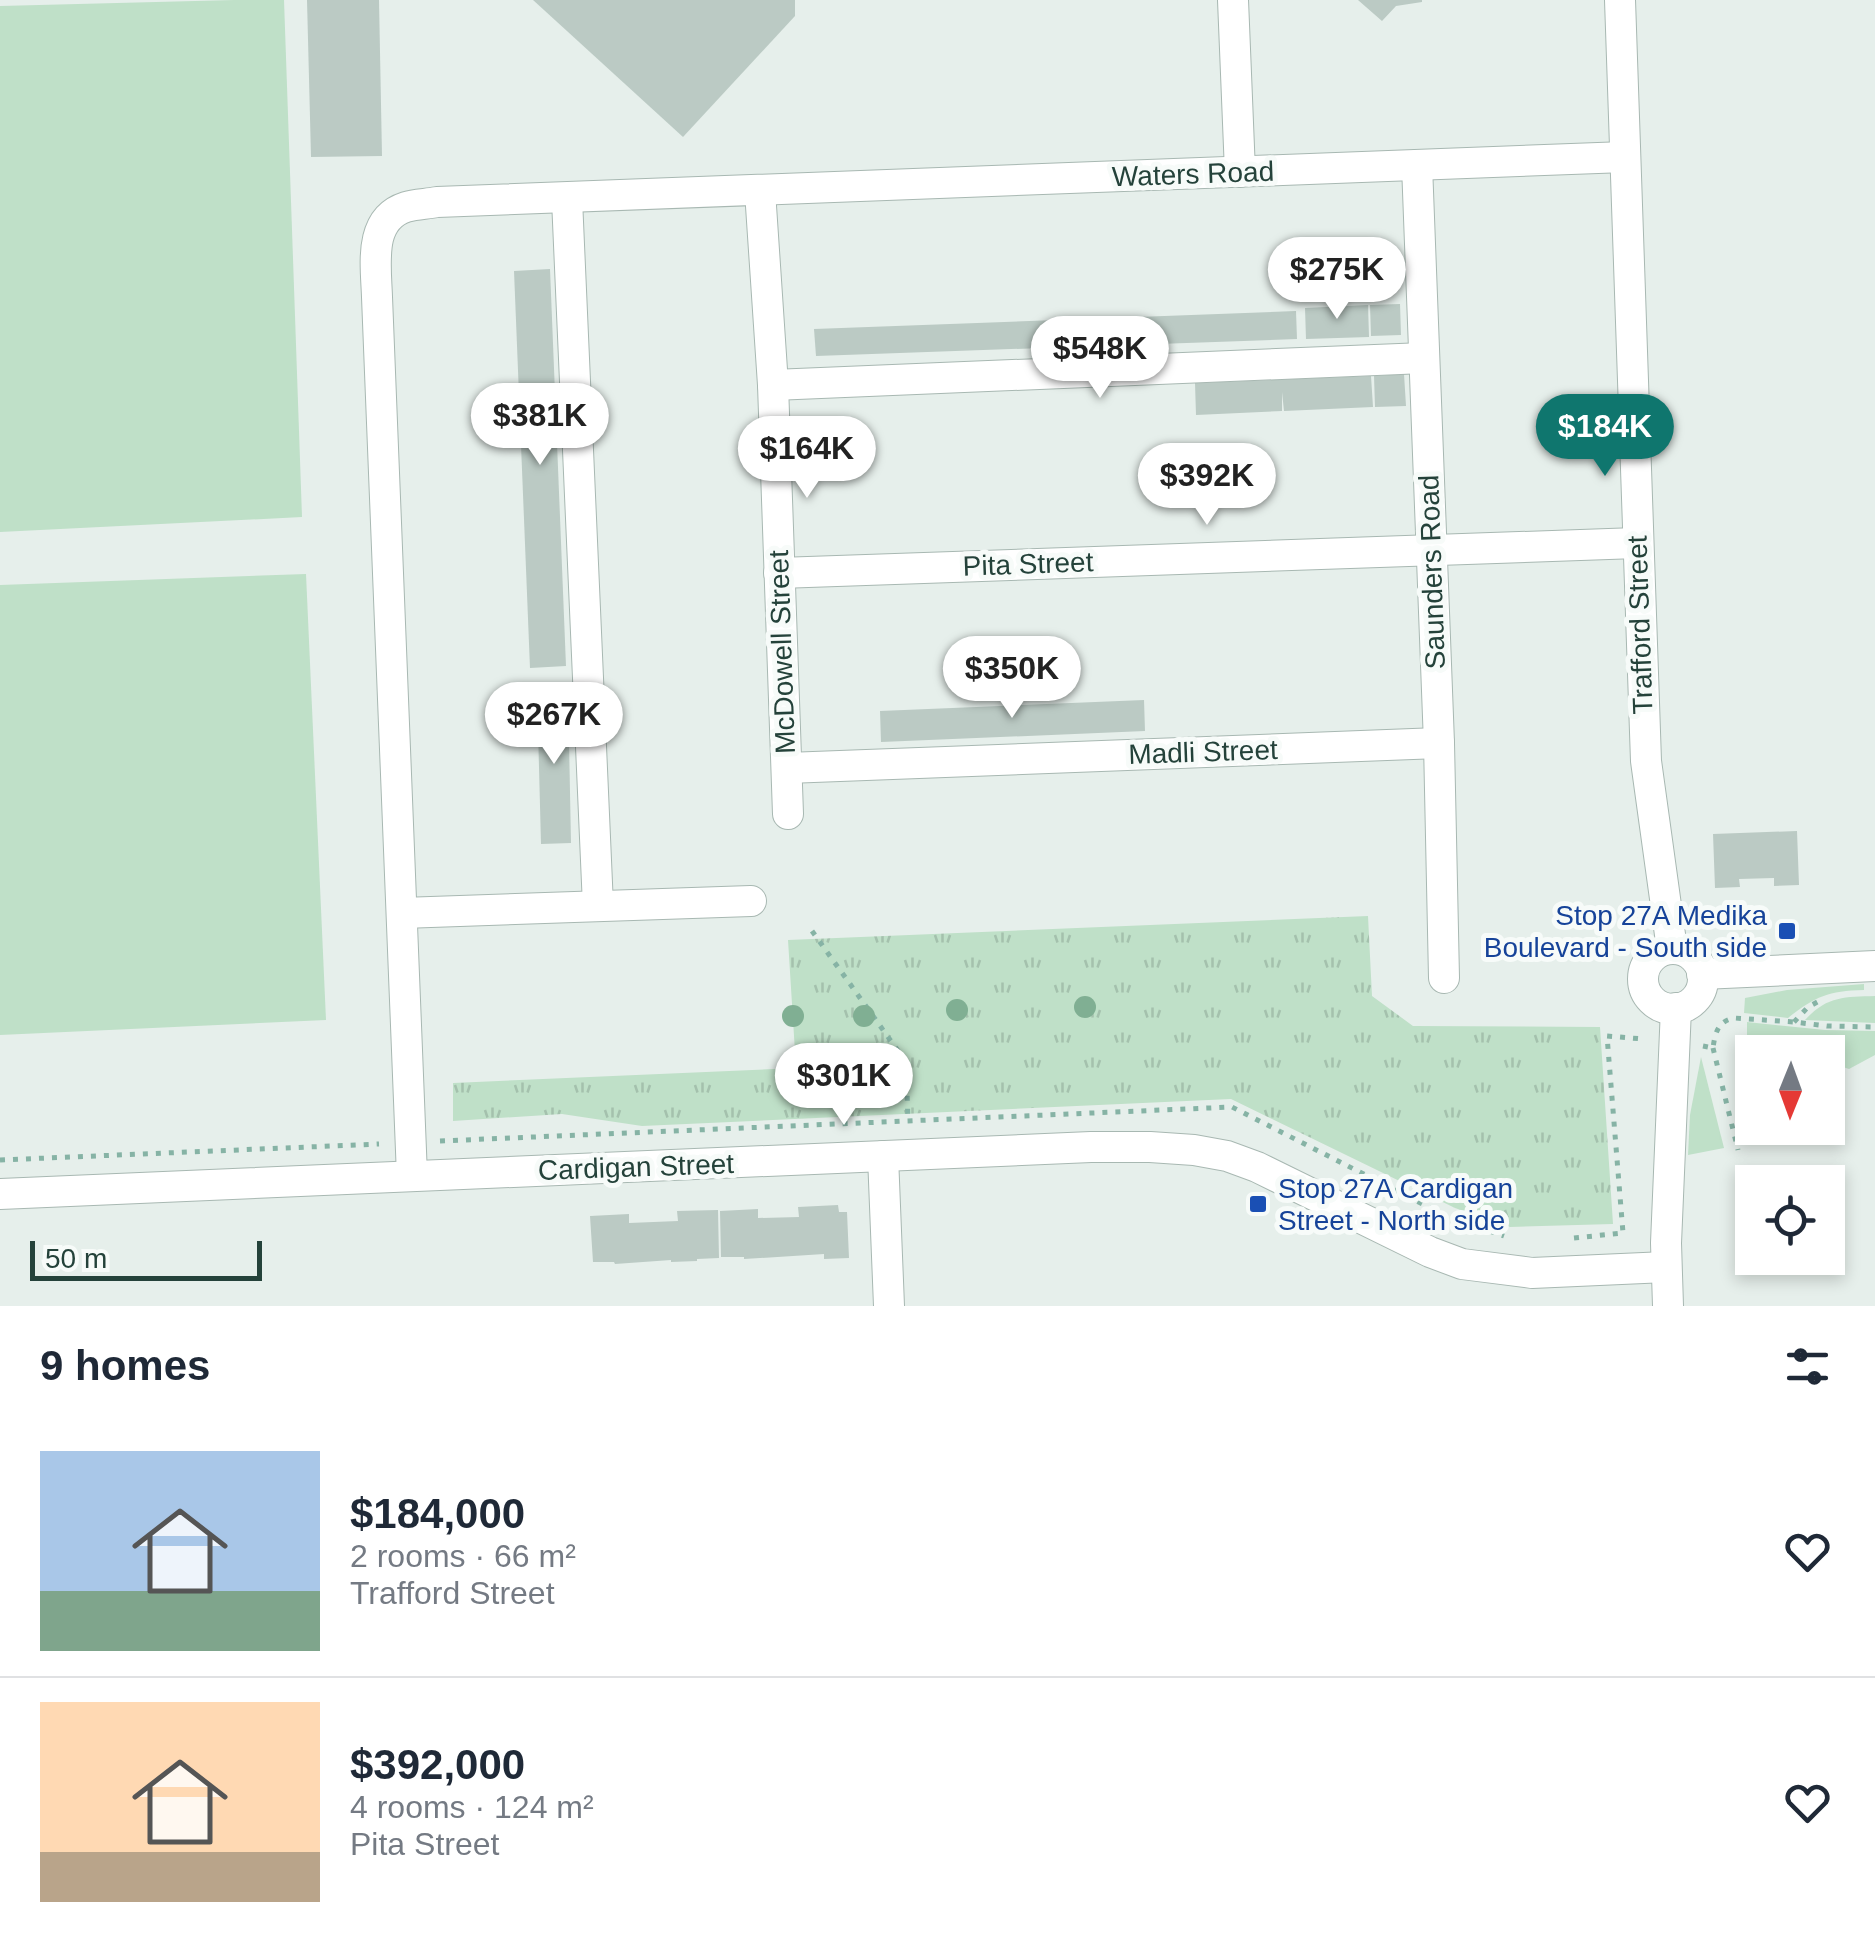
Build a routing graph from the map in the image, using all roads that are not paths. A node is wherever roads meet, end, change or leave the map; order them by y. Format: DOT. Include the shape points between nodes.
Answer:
graph roads {
  1 [pos="1233,0"];
  2 [pos="1620,0"];
  3 [pos="1625,157"];
  4 [pos="1418,165"];
  5 [pos="1240,172"];
  6 [pos="760,191"];
  7 [pos="567,199"];
  8 [pos="1424,358"];
  9 [pos="773,385"];
  10 [pos="1637,543"];
  11 [pos="1430,550"];
  12 [pos="780,573"];
  13 [pos="1439,743"];
  14 [pos="787,768"];
  15 [pos="788,814"];
  16 [pos="751,902"];
  17 [pos="598,906"];
  18 [pos="402,914"];
  19 [pos="1672,949"];
  20 [pos="1875,966"];
  21 [pos="1702,974"];
  22 [pos="1444,978"];
  23 [pos="1676,1008"];
  24 [pos="883,1156"];
  25 [pos="412,1176"];
  26 [pos="0,1194"];
  27 [pos="1666,1267"];
  28 [pos="889,1306"];
  29 [pos="1668,1306"];
  1 -- 5 [label="street"];
  2 -- 3 [label="street, Trafford Street"];
  3 -- 4 [label="street, Waters Road"];
  3 -- 10 [label="street, Trafford Street"];
  4 -- 5 [label="street, Waters Road"];
  4 -- 8 [label="street, Saunders Road"];
  5 -- 6 [label="street, Waters Road"];
  6 -- 7 [label="street, Waters Road"];
  6 -- 9 [label="street, McDowell Street"];
  7 -- 17 [label="street"];
  7 -- 18 [label="street, Waters Road" via="406,207 387,217 380,230 376,297"];
  8 -- 9 [label="street"];
  8 -- 11 [label="street, Saunders Road"];
  9 -- 12 [label="street, McDowell Street"];
  10 -- 11 [label="street, Pita Street"];
  10 -- 19 [label="street, Trafford Street" via="1646,761"];
  11 -- 12 [label="street, Pita Street"];
  11 -- 13 [label="street, Saunders Road"];
  12 -- 14 [label="street, McDowell Street"];
  13 -- 14 [label="street, Madli Street"];
  13 -- 22 [label="street, Saunders Road"];
  14 -- 15 [label="street, McDowell Street"];
  16 -- 17 [label="street"];
  17 -- 18 [label="street"];
  18 -- 25 [label="street"];
  19 -- 21 [label="street" via="1694,958"];
  19 -- 23 [label="street" via="1654,955 1643,980 1658,1005"];
  20 -- 21 [label="street"];
  21 -- 23 [label="street" via="1700,992"];
  23 -- 27 [label="street"];
  24 -- 25 [label="street, Cardigan Street"];
  24 -- 27 [label="street, Cardigan Street" via="1194,1150 1257,1168 1462,1264 1532,1273"];
  24 -- 28 [label="street"];
  25 -- 26 [label="street, Cardigan Street"];
  27 -- 29 [label="street"];
}
